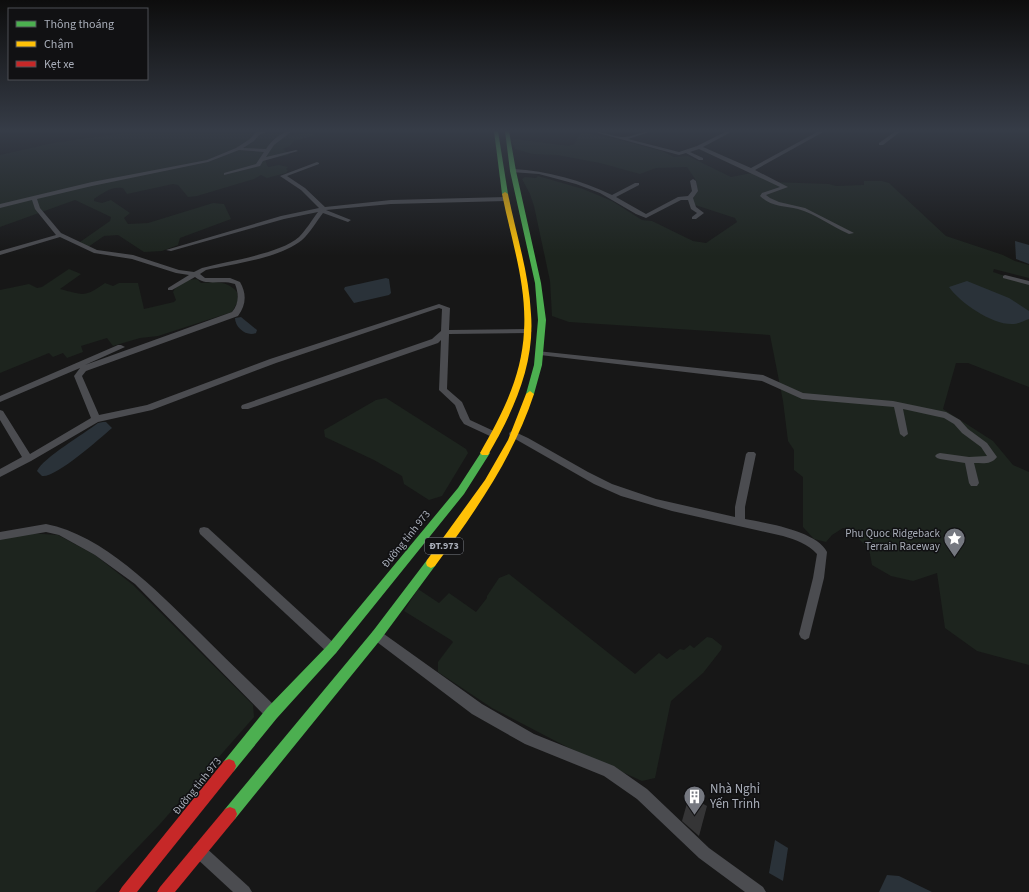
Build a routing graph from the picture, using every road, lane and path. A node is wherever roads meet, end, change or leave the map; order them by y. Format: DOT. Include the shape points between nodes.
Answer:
graph roads {
  1 [pos="502,172"];
  2 [pos="149,173"];
  3 [pos="231,173"];
  4 [pos="292,173"];
  5 [pos="513,173"];
  6 [pos="537,173"];
  7 [pos="756,173"];
  8 [pos="226,174"];
  9 [pos="693,181"];
  10 [pos="637,184"];
  11 [pos="612,197"];
  12 [pos="34,198"];
  13 [pos="690,198"];
  14 [pos="506,199"];
  15 [pos="0,206"];
  16 [pos="323,210"];
  17 [pos="694,218"];
  18 [pos="348,220"];
  19 [pos="851,232"];
  20 [pos="61,235"];
  21 [pos="293,244"];
  22 [pos="169,250"];
  23 [pos="298,250"];
  24 [pos="0,253"];
  25 [pos="196,274"];
  26 [pos="1005,277"];
  27 [pos="1029,283"];
  28 [pos="170,289"];
  29 [pos="528,331"];
  30 [pos="445,332"];
  31 [pos="121,347"];
  32 [pos="540,353"];
  33 [pos="0,399"];
  34 [pos="898,405"];
  35 [pos="245,407"];
  36 [pos="0,413"];
  37 [pos="96,419"];
  38 [pos="513,434"];
  39 [pos="904,434"];
  40 [pos="495,435"];
  41 [pos="751,454"];
  42 [pos="940,456"];
  43 [pos="28,459"];
  44 [pos="969,460"];
  45 [pos="0,473"];
  46 [pos="974,483"];
  47 [pos="740,522"];
  48 [pos="204,531"];
  49 [pos="0,536"];
  50 [pos="805,634"];
  51 [pos="377,635"];
  52 [pos="332,649"];
  53 [pos="272,713"];
  54 [pos="198,851"];
  55 [pos="127,892"];
  56 [pos="165,892"];
  57 [pos="244,892"];
  58 [pos="758,892"];
  1 -- 14 [label="main road, Đường tỉnh 973 / ĐT.973"];
  2 -- 12 [label="street"];
  3 -- 8 [label="street"];
  4 -- 16 [label="street" via="283,176 303,189"];
  5 -- 32 [label="main road, ĐT.973" via="538,283 542,320"];
  6 -- 11 [label="street" via="559,177"];
  7 -- 19 [label="street" via="785,187 764,194 764,197 780,206 802,209"];
  9 -- 13 [label="street" via="695,191"];
  10 -- 11 [label="street"];
  11 -- 13 [label="street" via="646,216 680,198"];
  12 -- 15 [label="street"];
  12 -- 20 [label="street" via="37,208"];
  13 -- 17 [label="street" via="693,208 701,213"];
  14 -- 16 [label="street" via="391,202"];
  14 -- 29 [label="main road, Đường tỉnh 973 / ĐT.973" via="526,292"];
  16 -- 18 [label="street"];
  16 -- 21 [label="street" via="301,238"];
  16 -- 22 [label="street" via="283,217"];
  20 -- 24 [label="street"];
  20 -- 25 [label="street" via="96,252 133,258 178,272"];
  21 -- 23 [label="street"];
  21 -- 25 [label="street" via="262,256 204,269"];
  25 -- 28 [label="street"];
  25 -- 37 [label="street" via="203,280 230,280 238,283 242,298 239,310 227,318 83,369 78,376"];
  26 -- 27 [label="street"];
  29 -- 30 [label="street"];
  29 -- 40 [label="main road, Đường tỉnh 973 / ĐT.973" via="518,385"];
  30 -- 35 [label="street" via="435,341"];
  30 -- 37 [label="street" via="447,310 439,306 273,361 149,408"];
  30 -- 40 [label="street" via="443,390 459,404 467,422"];
  31 -- 33 [label="street"];
  32 -- 34 [label="street" via="763,378 802,396"];
  32 -- 38 [label="main road, ĐT.973" via="527,404"];
  34 -- 39 [label="street"];
  34 -- 44 [label="street" via="946,415 984,445 992,457 989,460"];
  36 -- 43 [label="street"];
  37 -- 43 [label="street"];
  38 -- 47 [label="street" via="608,486 657,502"];
  38 -- 51 [label="main road, ĐT.973" via="501,462 465,519"];
  40 -- 52 [label="main road, Đường tỉnh 973 / ĐT.973" via="461,491"];
  41 -- 47 [label="street" via="740,507"];
  42 -- 44 [label="street"];
  43 -- 45 [label="street"];
  44 -- 46 [label="street"];
  47 -- 50 [label="street" via="791,534 816,546 823,553"];
  48 -- 52 [label="street"];
  49 -- 53 [label="street" via="46,528 61,531 99,552 139,582"];
  51 -- 54 [label="main road, ĐT.973"];
  51 -- 58 [label="street" via="477,709 530,739 609,771 642,794 704,853"];
  52 -- 53 [label="main road, Đường tỉnh 973 / ĐT.973"];
  53 -- 55 [label="main road, Đường tỉnh 973 / ĐT.973"];
  54 -- 56 [label="main road, ĐT.973"];
  54 -- 57 [label="street"];
}
